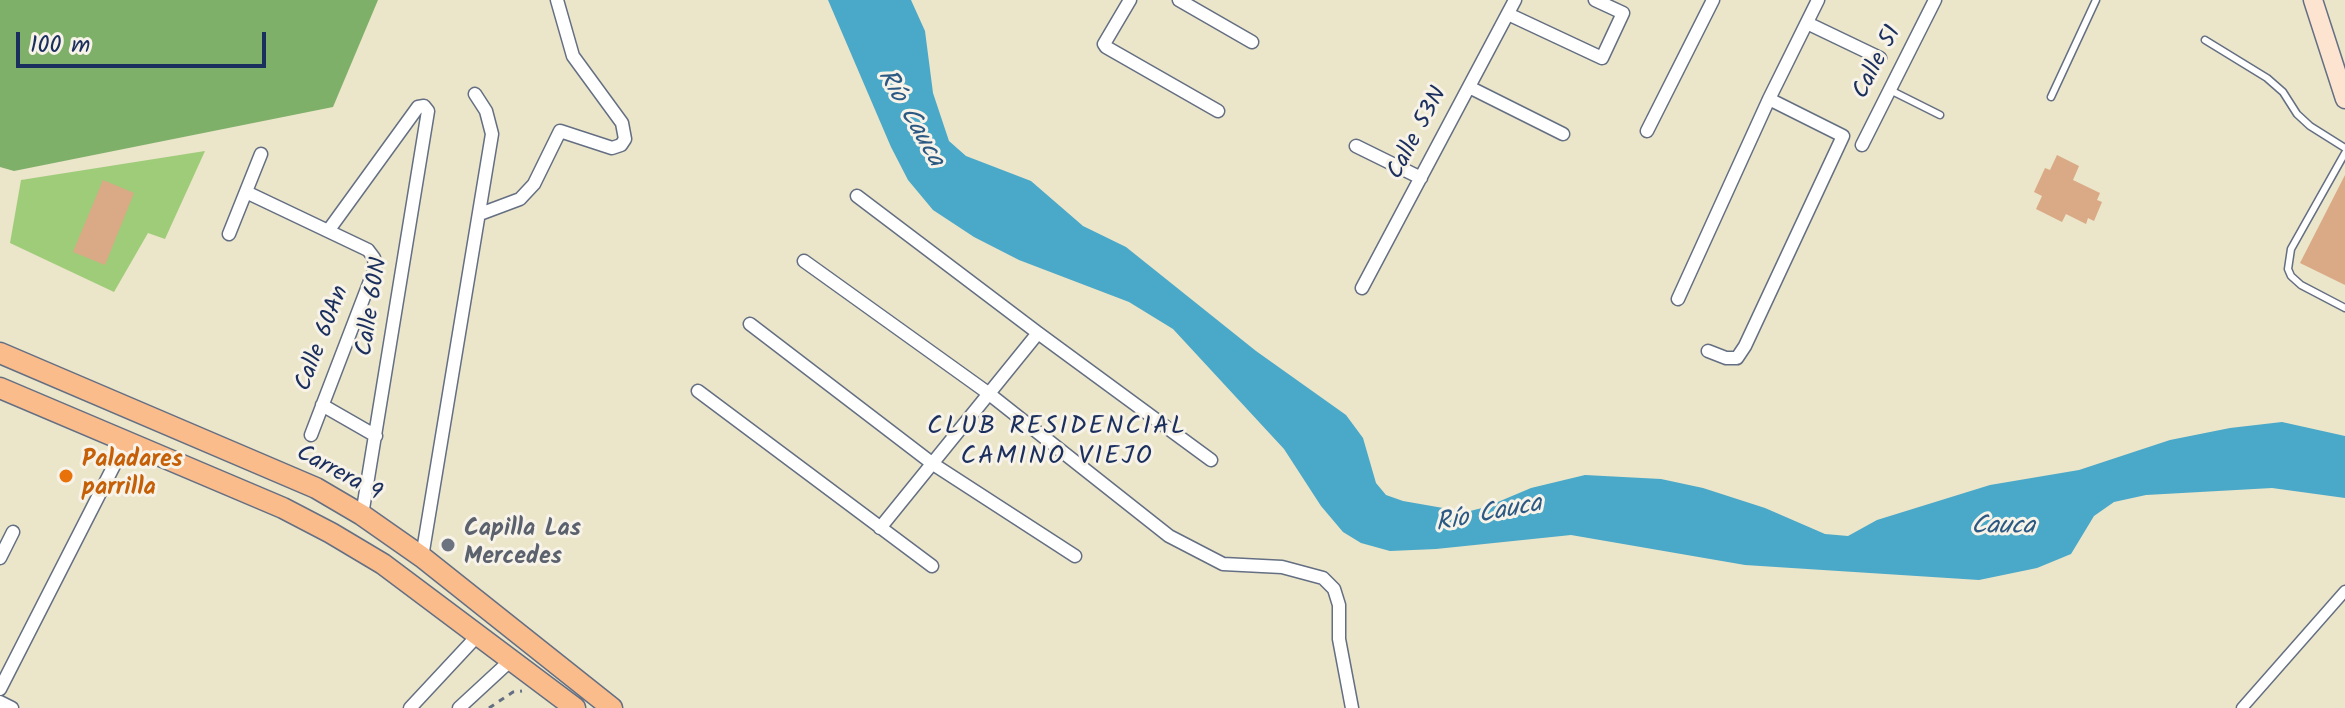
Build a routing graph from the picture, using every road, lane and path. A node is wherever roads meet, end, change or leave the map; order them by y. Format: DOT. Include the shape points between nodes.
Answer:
graph roads {
  1 [pos="557,0"];
  2 [pos="1130,0"];
  3 [pos="1179,0"];
  4 [pos="1515,0"];
  5 [pos="1595,0"];
  6 [pos="1713,0"];
  7 [pos="1818,0"];
  8 [pos="1935,0"];
  9 [pos="2096,0"];
  10 [pos="2313,0"];
  11 [pos="1508,14"];
  12 [pos="1807,23"];
  13 [pos="2205,40"];
  14 [pos="1252,42"];
  15 [pos="1880,58"];
  16 [pos="1469,87"];
  17 [pos="1890,90"];
  18 [pos="475,94"];
  19 [pos="2051,97"];
  20 [pos="1769,99"];
  21 [pos="2345,99"];
  22 [pos="1218,111"];
  23 [pos="1940,115"];
  24 [pos="1647,131"];
  25 [pos="1563,134"];
  26 [pos="1862,145"];
  27 [pos="1356,146"];
  28 [pos="2345,150"];
  29 [pos="261,154"];
  30 [pos="1421,178"];
  31 [pos="246,192"];
  32 [pos="857,196"];
  33 [pos="480,214"];
  34 [pos="328,231"];
  35 [pos="229,234"];
  36 [pos="804,261"];
  37 [pos="1362,288"];
  38 [pos="1678,299"];
  39 [pos="2345,308"];
  40 [pos="750,324"];
  41 [pos="1038,333"];
  42 [pos="1708,351"];
  43 [pos="0,353"];
  44 [pos="0,388"];
  45 [pos="698,391"];
  46 [pos="988,393"];
  47 [pos="322,405"];
  48 [pos="311,435"];
  49 [pos="376,436"];
  50 [pos="127,440"];
  51 [pos="1211,460"];
  52 [pos="933,464"];
  53 [pos="362,515"];
  54 [pos="880,528"];
  55 [pos="13,532"];
  56 [pos="1075,556"];
  57 [pos="422,557"];
  58 [pos="0,558"];
  59 [pos="932,566"];
  60 [pos="2345,591"];
  61 [pos="479,634"];
  62 [pos="511,660"];
  63 [pos="0,689"];
  64 [pos="527,691"];
  65 [pos="0,702"];
  66 [pos="12,708"];
  67 [pos="410,708"];
  68 [pos="459,708"];
  69 [pos="489,708"];
  70 [pos="575,708"];
  71 [pos="612,708"];
  72 [pos="1352,708"];
  73 [pos="2242,708"];
  1 -- 33 [label="street" via="573,56 622,123 625,139 612,148 560,131 534,184 520,199"];
  2 -- 22 [label="street" via="1106,47"];
  3 -- 14 [label="street"];
  4 -- 11 [label="street, Calle 53N"];
  5 -- 11 [label="street" via="1623,13 1602,58"];
  6 -- 24 [label="street"];
  7 -- 12 [label="street"];
  8 -- 17 [label="street, Calle 51"];
  9 -- 19 [label="lane"];
  10 -- 21 [label="main road"];
  11 -- 16 [label="street, Calle 53N"];
  12 -- 15 [label="street"];
  12 -- 20 [label="street"];
  13 -- 28 [label="lane" via="2267,78 2310,126"];
  16 -- 25 [label="street"];
  16 -- 30 [label="street, Calle 53N"];
  17 -- 23 [label="lane"];
  17 -- 26 [label="street, Calle 51"];
  18 -- 33 [label="street" via="492,134"];
  20 -- 38 [label="street"];
  20 -- 42 [label="street" via="1843,136 1745,346 1737,358"];
  27 -- 30 [label="street"];
  28 -- 39 [label="lane" via="2291,249 2288,269 2301,285"];
  29 -- 31 [label="street"];
  30 -- 37 [label="street, Calle 53N"];
  31 -- 34 [label="street"];
  31 -- 35 [label="street"];
  32 -- 41 [label="street"];
  33 -- 57 [label="street"];
  34 -- 47 [label="street, Calle 60An" via="368,250 375,268"];
  34 -- 49 [label="street, Calle 60N" via="418,107 424,106 428,111"];
  36 -- 46 [label="street"];
  40 -- 52 [label="street"];
  41 -- 46 [label="street"];
  41 -- 51 [label="street"];
  43 -- 53 [label="main road, Carrera 9" via="316,488"];
  44 -- 50 [label="main road"];
  45 -- 54 [label="street"];
  46 -- 52 [label="street"];
  46 -- 72 [label="street" via="1169,536 1223,564 1282,567 1323,578 1339,605 1339,639"];
  47 -- 48 [label="street, Calle 60An"];
  47 -- 49 [label="street"];
  49 -- 53 [label="street, Calle 60N"];
  50 -- 61 [label="main road" via="331,533"];
  50 -- 63 [label="street"];
  52 -- 54 [label="street"];
  52 -- 56 [label="street"];
  53 -- 57 [label="main road, Carrera 9"];
  54 -- 59 [label="street"];
  55 -- 58 [label="street"];
  57 -- 71 [label="main road, Carrera 9"];
  60 -- 73 [label="street"];
  61 -- 62 [label="main road"];
  61 -- 67 [label="street"];
  62 -- 68 [label="street"];
  62 -- 70 [label="main road"];
  64 -- 69 [label="path" via="513,692"];
  65 -- 66 [label="street"];
}
